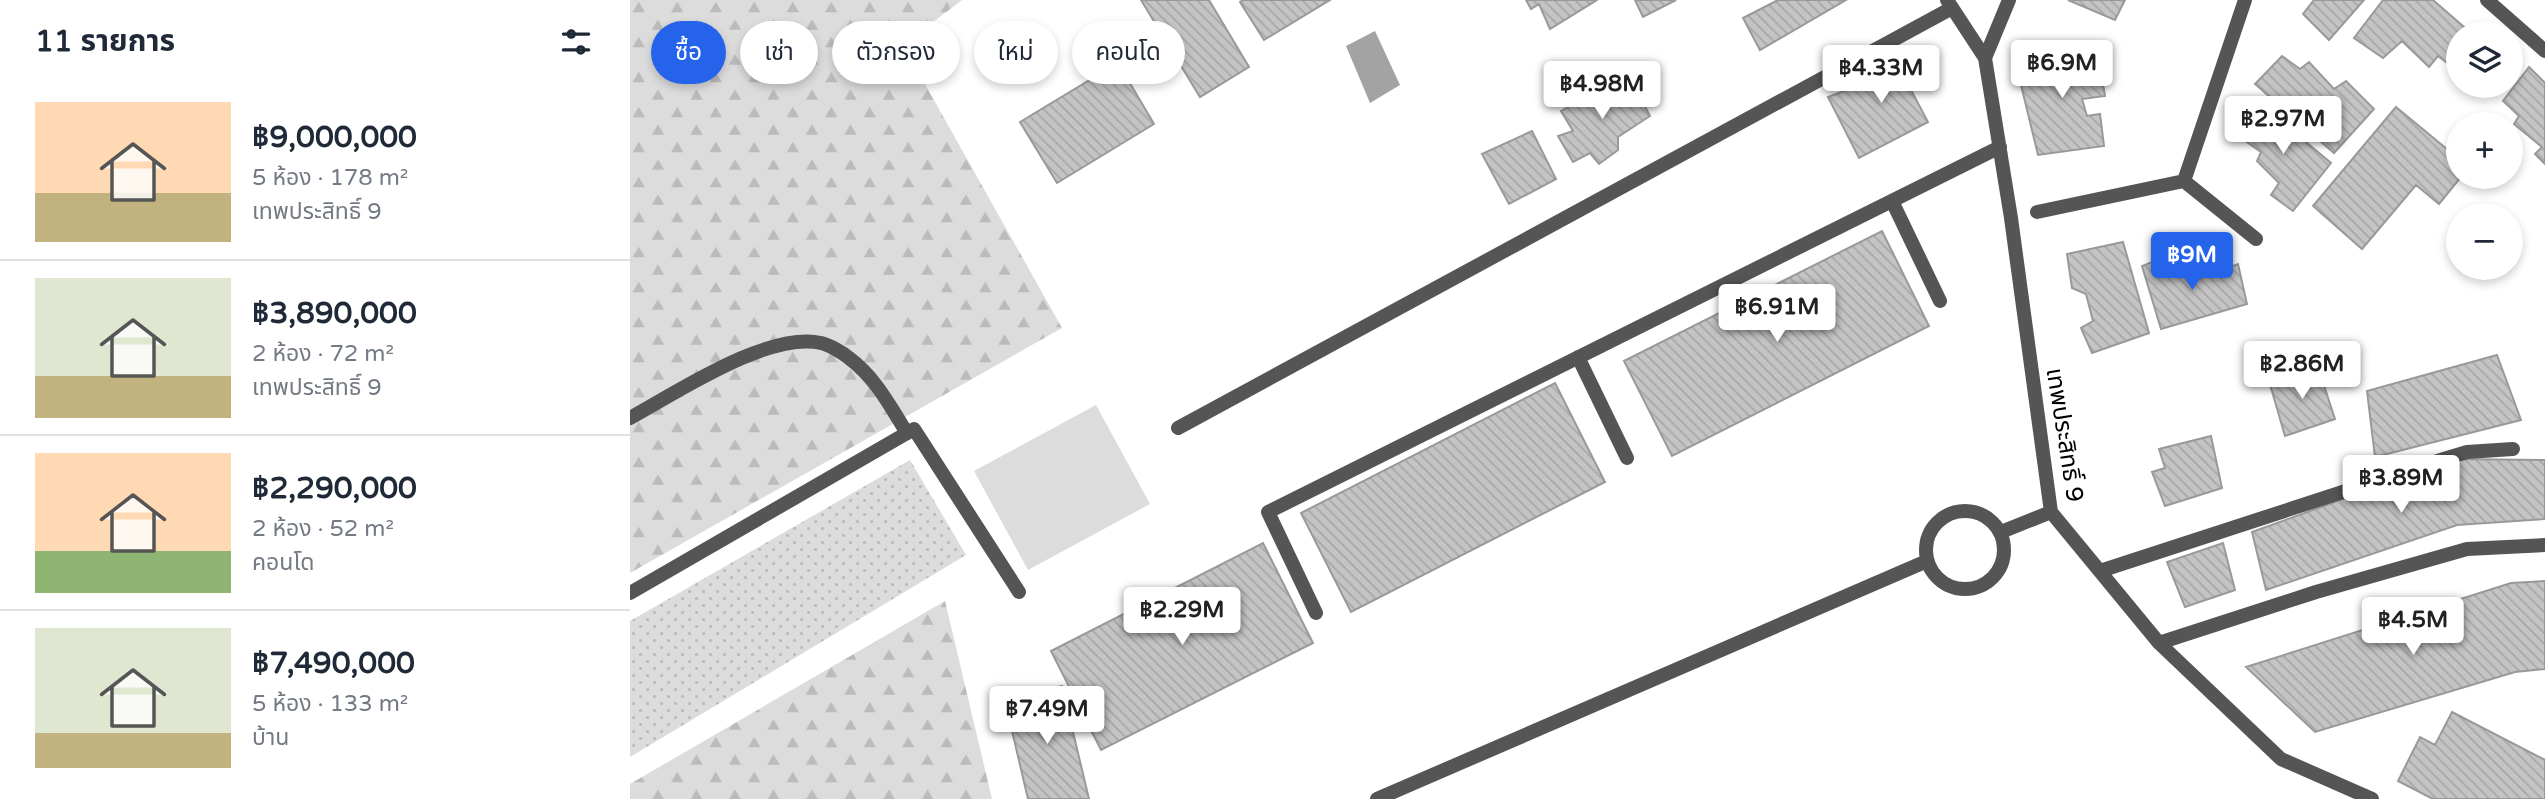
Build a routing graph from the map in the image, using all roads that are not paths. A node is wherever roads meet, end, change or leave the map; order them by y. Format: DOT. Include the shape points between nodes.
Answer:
graph roads {
  1 [pos="2009,0"];
  2 [pos="2245,0"];
  3 [pos="2487,0"];
  4 [pos="1949,4"];
  5 [pos="2545,51"];
  6 [pos="1985,58"];
  7 [pos="2000,147"];
  8 [pos="2184,181"];
  9 [pos="1892,201"];
  10 [pos="2038,212"];
  11 [pos="2256,239"];
  12 [pos="1941,301"];
  13 [pos="1578,357"];
  14 [pos="630,418"];
  15 [pos="1178,428"];
  16 [pos="907,433"];
  17 [pos="2513,449"];
  18 [pos="1627,458"];
  19 [pos="2051,512"];
  20 [pos="2001,531"];
  21 [pos="2545,545"];
  22 [pos="1927,561"];
  23 [pos="2100,571"];
  24 [pos="1019,592"];
  25 [pos="630,593"];
  26 [pos="1315,613"];
  27 [pos="2159,643"];
  28 [pos="1377,799"];
  29 [pos="2372,799"];
  1 -- 6 [label="street"];
  2 -- 8 [label="street"];
  3 -- 5 [label="street"];
  4 -- 6 [label="street"];
  4 -- 15 [label="street"];
  6 -- 7 [label="street, เทพประสิทธิ์ 9"];
  7 -- 9 [label="street"];
  7 -- 19 [label="street, เทพประสิทธิ์ 9"];
  8 -- 10 [label="street"];
  8 -- 11 [label="street"];
  9 -- 12 [label="street"];
  9 -- 13 [label="street"];
  13 -- 18 [label="street"];
  13 -- 26 [label="street" via="1268,512"];
  14 -- 16 [label="street" via="740,358 782,345 822,343 848,357 873,380"];
  16 -- 24 [label="street" via="914,429"];
  16 -- 25 [label="street"];
  17 -- 23 [label="street" via="2467,452"];
  19 -- 20 [label="street"];
  19 -- 23 [label="street, เทพประสิทธิ์ 9"];
  20 -- 22 [label="street" via="1982,513 1957,511 1935,524 1928,535"];
  20 -- 22 [label="street" via="2004,557 2000,569 1980,587 1954,588 1933,573"];
  21 -- 27 [label="street" via="2467,549"];
  22 -- 28 [label="street"];
  23 -- 27 [label="street, เทพประสิทธิ์ 9"];
  27 -- 29 [label="street, เทพประสิทธิ์ 9" via="2281,759"];
}
